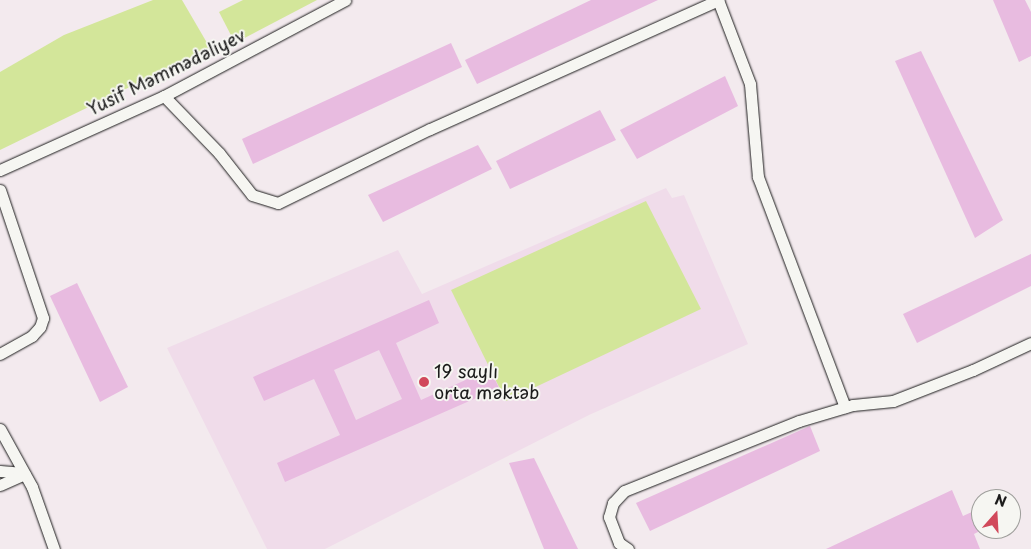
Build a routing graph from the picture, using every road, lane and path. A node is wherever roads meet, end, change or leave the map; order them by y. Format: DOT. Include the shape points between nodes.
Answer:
graph roads {
  1 [pos="345,0"];
  2 [pos="718,0"];
  3 [pos="164,96"];
  4 [pos="0,170"];
  5 [pos="0,190"];
  6 [pos="1031,343"];
  7 [pos="0,354"];
  8 [pos="845,407"];
  9 [pos="0,429"];
  10 [pos="0,471"];
  11 [pos="24,474"];
  12 [pos="0,485"];
  13 [pos="54,549"];
  14 [pos="628,549"];
  1 -- 3 [label="street, Yusif Məmmədəliyev"];
  2 -- 3 [label="street" via="430,129 278,203 252,195"];
  2 -- 8 [label="street" via="750,84 758,177"];
  3 -- 4 [label="street, Yusif Məmmədəliyev"];
  5 -- 7 [label="street" via="43,318 32,336"];
  6 -- 8 [label="street" via="973,370 892,401"];
  8 -- 14 [label="street" via="799,421 624,491 614,503 609,517 619,543"];
  9 -- 11 [label="street"];
  10 -- 11 [label="street"];
  11 -- 12 [label="street"];
  11 -- 13 [label="street"];
}
